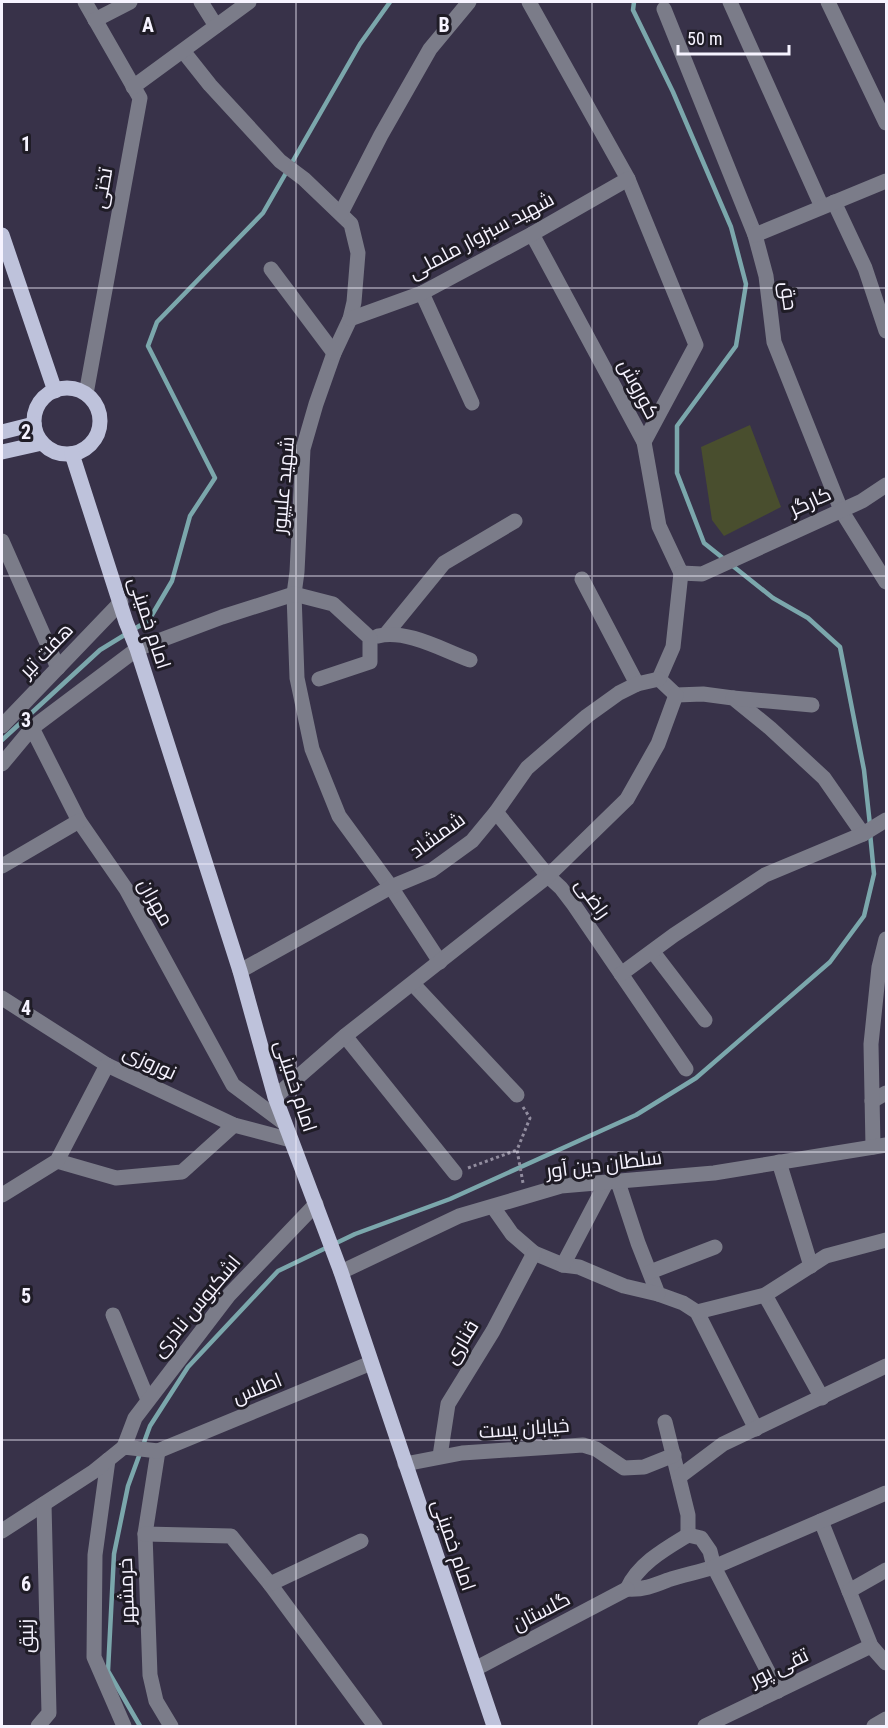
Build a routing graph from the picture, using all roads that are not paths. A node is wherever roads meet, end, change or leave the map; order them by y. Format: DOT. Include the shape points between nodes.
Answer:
graph roads {
  1 [pos="85,2"];
  2 [pos="130,2"];
  3 [pos="201,2"];
  4 [pos="249,2"];
  5 [pos="469,2"];
  6 [pos="529,2"];
  7 [pos="730,2"];
  8 [pos="828,2"];
  9 [pos="663,9"];
  10 [pos="95,20"];
  11 [pos="216,26"];
  12 [pos="183,51"];
  13 [pos="133,87"];
  14 [pos="886,123"];
  15 [pos="628,179"];
  16 [pos="886,181"];
  17 [pos="828,204"];
  18 [pos="341,213"];
  19 [pos="532,234"];
  20 [pos="2,235"];
  21 [pos="755,235"];
  22 [pos="271,269"];
  23 [pos="422,293"];
  24 [pos="350,319"];
  25 [pos="886,331"];
  26 [pos="334,353"];
  27 [pos="55,391"];
  28 [pos="86,394"];
  29 [pos="472,403"];
  30 [pos="34,424"];
  31 [pos="2,432"];
  32 [pos="644,442"];
  33 [pos="42,443"];
  34 [pos="2,452"];
  35 [pos="72,454"];
  36 [pos="886,485"];
  37 [pos="841,510"];
  38 [pos="515,521"];
  39 [pos="2,541"];
  40 [pos="681,573"];
  41 [pos="582,579"];
  42 [pos="886,582"];
  43 [pos="294,594"];
  44 [pos="121,602"];
  45 [pos="386,634"];
  46 [pos="370,638"];
  47 [pos="136,645"];
  48 [pos="470,660"];
  49 [pos="58,668"];
  50 [pos="319,679"];
  51 [pos="659,679"];
  52 [pos="636,684"];
  53 [pos="675,695"];
  54 [pos="733,698"];
  55 [pos="812,705"];
  56 [pos="2,726"];
  57 [pos="32,728"];
  58 [pos="2,764"];
  59 [pos="496,812"];
  60 [pos="886,820"];
  61 [pos="79,821"];
  62 [pos="863,834"];
  63 [pos="2,866"];
  64 [pos="548,876"];
  65 [pos="391,887"];
  66 [pos="886,939"];
  67 [pos="653,952"];
  68 [pos="440,962"];
  69 [pos="240,971"];
  70 [pos="621,974"];
  71 [pos="412,984"];
  72 [pos="2,998"];
  73 [pos="705,1020"];
  74 [pos="345,1036"];
  75 [pos="107,1065"];
  76 [pos="686,1069"];
  77 [pos="886,1093"];
  78 [pos="517,1095"];
  79 [pos="275,1097"];
  80 [pos="872,1101"];
  81 [pos="284,1123"];
  82 [pos="234,1125"];
  83 [pos="291,1140"];
  84 [pos="880,1146"];
  85 [pos="57,1161"];
  86 [pos="779,1162"];
  87 [pos="455,1173"];
  88 [pos="612,1182"];
  89 [pos="2,1196"];
  90 [pos="316,1204"];
  91 [pos="493,1207"];
  92 [pos="886,1240"];
  93 [pos="716,1247"];
  94 [pos="534,1253"];
  95 [pos="563,1265"];
  96 [pos="811,1266"];
  97 [pos="341,1272"];
  98 [pos="650,1272"];
  99 [pos="658,1294"];
  100 [pos="765,1294"];
  101 [pos="697,1312"];
  102 [pos="113,1315"];
  103 [pos="371,1364"];
  104 [pos="886,1366"];
  105 [pos="822,1398"];
  106 [pos="148,1400"];
  107 [pos="665,1422"];
  108 [pos="756,1429"];
  109 [pos="124,1447"];
  110 [pos="158,1451"];
  111 [pos="674,1455"];
  112 [pos="440,1456"];
  113 [pos="108,1461"];
  114 [pos="405,1464"];
  115 [pos="679,1477"];
  116 [pos="886,1493"];
  117 [pos="44,1504"];
  118 [pos="821,1521"];
  119 [pos="2,1530"];
  120 [pos="145,1534"];
  121 [pos="688,1535"];
  122 [pos="362,1541"];
  123 [pos="714,1567"];
  124 [pos="886,1570"];
  125 [pos="270,1584"];
  126 [pos="627,1589"];
  127 [pos="849,1591"];
  128 [pos="871,1646"];
  129 [pos="886,1663"];
  130 [pos="474,1669"];
  131 [pos="778,1691"];
  132 [pos="886,1719"];
  133 [pos="38,1726"];
  134 [pos="124,1726"];
  135 [pos="171,1726"];
  136 [pos="375,1726"];
  137 [pos="494,1726"];
  138 [pos="705,1726"];
  139 [pos="874,1726"];
  1 -- 10 [label="street, تختی"];
  2 -- 10 [label="street"];
  3 -- 11 [label="street"];
  4 -- 11 [label="street"];
  5 -- 18 [label="street" via="430,49"];
  6 -- 15 [label="street"];
  7 -- 17 [label="street"];
  8 -- 14 [label="street"];
  9 -- 21 [label="street, حق"];
  10 -- 13 [label="street, تختی"];
  11 -- 12 [label="street"];
  12 -- 13 [label="street"];
  12 -- 18 [label="street, شهید علیپور" via="280,161"];
  13 -- 28 [label="street, تختی" via="140,98"];
  15 -- 19 [label="street, شهید سبزوار ململی"];
  15 -- 32 [label="street" via="696,345"];
  16 -- 17 [label="street"];
  17 -- 21 [label="street"];
  17 -- 25 [label="street" via="865,268"];
  18 -- 24 [label="street, شهید علیپور" via="351,224 358,253"];
  19 -- 23 [label="street, شهید سبزوار ململی"];
  19 -- 32 [label="street, کوروش"];
  20 -- 27 [label="main road"];
  21 -- 37 [label="street, حق" via="766,276 774,342"];
  22 -- 26 [label="street"];
  23 -- 24 [label="street, شهید سبزوار ململی"];
  23 -- 29 [label="street"];
  24 -- 26 [label="street, شهید علیپور"];
  26 -- 43 [label="street, شهید علیپور" via="303,449"];
  27 -- 28 [label="main road" via="65,388"];
  27 -- 30 [label="main road" via="39,404"];
  28 -- 35 [label="main road" via="94,402 101,423 92,444"];
  30 -- 31 [label="main road"];
  30 -- 33 [label="main road"];
  32 -- 40 [label="street, کوروش" via="659,526"];
  33 -- 34 [label="main road"];
  33 -- 35 [label="main road" via="60,454"];
  35 -- 44 [label="main road, امام خمینی"];
  36 -- 37 [label="street, کارگر"];
  37 -- 40 [label="street, کارگر" via="702,574"];
  37 -- 42 [label="street, حق"];
  38 -- 45 [label="street" via="444,563"];
  39 -- 49 [label="street"];
  40 -- 51 [label="street" via="673,647"];
  41 -- 52 [label="street"];
  43 -- 46 [label="street" via="333,604"];
  43 -- 47 [label="street"];
  43 -- 65 [label="street, شهید علیپور" via="297,678 312,748 339,816"];
  44 -- 47 [label="main road, امام خمینی"];
  44 -- 49 [label="street, هفت تیر"];
  45 -- 46 [label="street"];
  45 -- 48 [label="street" via="409,637"];
  46 -- 50 [label="street" via="370,662"];
  47 -- 57 [label="street"];
  47 -- 69 [label="main road, امام خمینی"];
  49 -- 56 [label="street, هفت تیر"];
  51 -- 52 [label="street, شمشاد"];
  51 -- 53 [label="street"];
  52 -- 59 [label="street, شمشاد" via="587,716 527,768"];
  53 -- 54 [label="street" via="703,693"];
  53 -- 64 [label="street" via="658,744 627,799"];
  54 -- 55 [label="street"];
  54 -- 62 [label="street" via="824,778"];
  57 -- 58 [label="street"];
  57 -- 61 [label="street, مهران"];
  59 -- 64 [label="street"];
  59 -- 65 [label="street, شمشاد" via="472,841 432,870"];
  60 -- 62 [label="street"];
  61 -- 63 [label="street"];
  61 -- 81 [label="street, مهران" via="126,889 233,1085"];
  62 -- 67 [label="street" via="765,874"];
  64 -- 68 [label="street, راضی"];
  64 -- 70 [label="street, راضی" via="574,905"];
  65 -- 68 [label="street, شهید علیپور"];
  65 -- 69 [label="street, شمشاد"];
  66 -- 80 [label="street" via="871,1044"];
  67 -- 70 [label="street"];
  67 -- 73 [label="street"];
  68 -- 71 [label="street, راضی"];
  69 -- 79 [label="main road, امام خمینی"];
  70 -- 76 [label="street, راضی"];
  71 -- 74 [label="street, راضی"];
  71 -- 78 [label="street"];
  72 -- 75 [label="street, نوروزی"];
  74 -- 79 [label="street, راضی"];
  74 -- 87 [label="street"];
  75 -- 82 [label="street, نوروزی"];
  75 -- 85 [label="street"];
  77 -- 80 [label="street"];
  79 -- 81 [label="main road, امام خمینی"];
  80 -- 84 [label="street"];
  81 -- 83 [label="main road, امام خمینی"];
  82 -- 83 [label="street, نوروزی"];
  82 -- 85 [label="street" via="182,1172 116,1178"];
  83 -- 90 [label="main road, امام خمینی"];
  84 -- 86 [label="street, سلطان دین آور"];
  85 -- 89 [label="street"];
  86 -- 88 [label="street, سلطان دین آور" via="714,1173"];
  86 -- 96 [label="street"];
  88 -- 91 [label="street, سلطان دین آور" via="561,1186"];
  88 -- 95 [label="street"];
  88 -- 98 [label="street"];
  90 -- 97 [label="main road, امام خمینی"];
  90 -- 106 [label="street, اشکبوس نادری" via="228,1295"];
  91 -- 94 [label="street" via="512,1234"];
  91 -- 97 [label="street, سلطان دین آور" via="459,1216"];
  92 -- 96 [label="street" via="826,1256"];
  93 -- 98 [label="street"];
  94 -- 95 [label="street"];
  94 -- 112 [label="street, قناری" via="448,1404"];
  95 -- 99 [label="street"];
  96 -- 100 [label="street"];
  97 -- 103 [label="main road, امام خمینی"];
  98 -- 99 [label="street"];
  99 -- 101 [label="street"];
  100 -- 101 [label="street"];
  100 -- 105 [label="street"];
  101 -- 108 [label="street"];
  102 -- 106 [label="street"];
  103 -- 110 [label="street, اطلس"];
  103 -- 114 [label="main road, امام خمینی"];
  104 -- 105 [label="street"];
  105 -- 108 [label="street"];
  106 -- 109 [label="street, اشکبوس نادری" via="135,1418"];
  107 -- 111 [label="street"];
  108 -- 115 [label="street" via="723,1444"];
  109 -- 110 [label="street"];
  109 -- 113 [label="street"];
  110 -- 120 [label="street, خرمشهر"];
  111 -- 112 [label="street, خیابان پست" via="644,1467 624,1468 583,1445"];
  111 -- 115 [label="street"];
  112 -- 114 [label="street, خیابان پست"];
  113 -- 117 [label="street"];
  113 -- 134 [label="street, خرمشهر" via="95,1555 94,1657"];
  114 -- 130 [label="main road, امام خمینی"];
  115 -- 121 [label="street" via="688,1515"];
  116 -- 118 [label="street"];
  117 -- 119 [label="street"];
  117 -- 133 [label="street, زنبق" via="49,1713"];
  118 -- 123 [label="street"];
  118 -- 127 [label="street"];
  120 -- 125 [label="street" via="231,1536"];
  120 -- 135 [label="street, خرمشهر" via="150,1675 156,1701"];
  121 -- 123 [label="street" via="701,1538"];
  121 -- 126 [label="street" via="644,1566 632,1577"];
  122 -- 125 [label="street"];
  123 -- 126 [label="street" via="640,1590"];
  123 -- 131 [label="street"];
  124 -- 127 [label="street"];
  125 -- 136 [label="street"];
  126 -- 130 [label="street, گلستان"];
  127 -- 128 [label="street"];
  128 -- 129 [label="street"];
  128 -- 131 [label="street, تقی پور"];
  130 -- 137 [label="main road, امام خمینی"];
  131 -- 138 [label="street, تقی پور"];
  132 -- 139 [label="street"];
}
